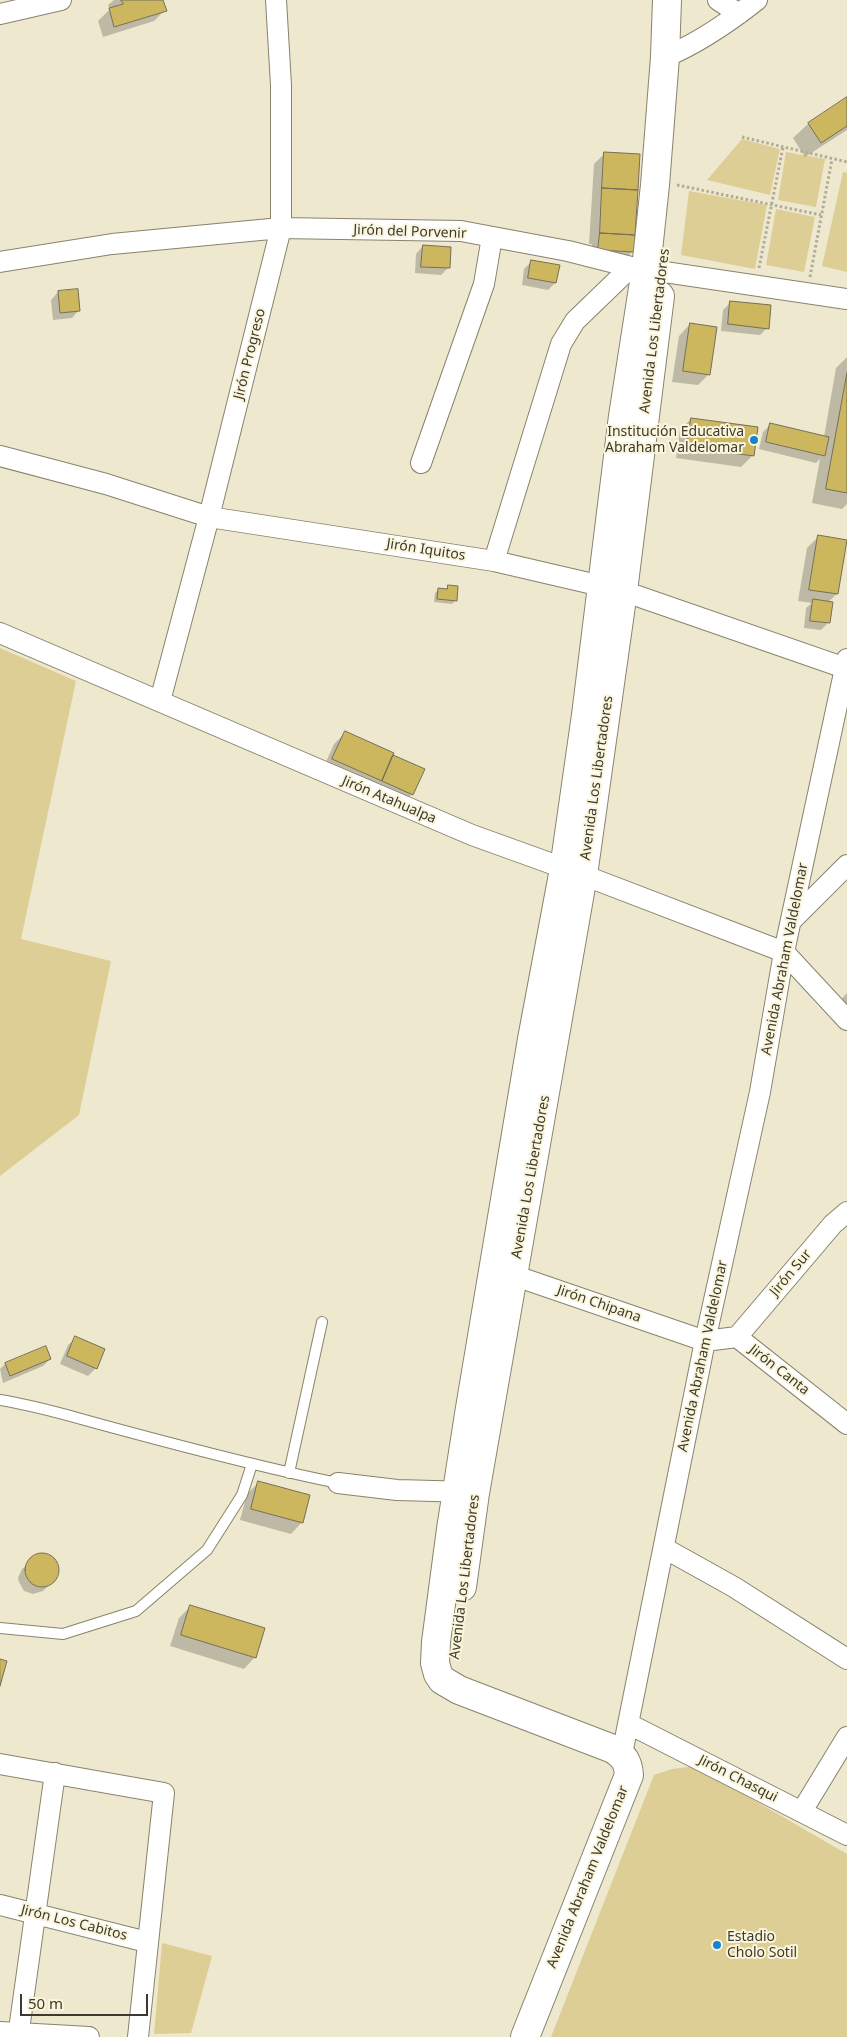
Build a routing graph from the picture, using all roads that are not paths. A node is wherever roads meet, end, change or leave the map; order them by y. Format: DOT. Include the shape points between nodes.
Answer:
graph roads {
  1 [pos="61,0"];
  2 [pos="276,0"];
  3 [pos="667,0"];
  4 [pos="683,0"];
  5 [pos="718,0"];
  6 [pos="757,0"];
  7 [pos="0,14"];
  8 [pos="738,14"];
  9 [pos="674,53"];
  10 [pos="281,228"];
  11 [pos="492,237"];
  12 [pos="0,262"];
  13 [pos="646,269"];
  14 [pos="847,299"];
  15 [pos="0,456"];
  16 [pos="420,463"];
  17 [pos="209,517"];
  18 [pos="494,561"];
  19 [pos="612,589"];
  20 [pos="0,633"];
  21 [pos="846,663"];
  22 [pos="160,701"];
  23 [pos="847,865"];
  24 [pos="574,872"];
  25 [pos="792,920"];
  26 [pos="784,952"];
  27 [pos="847,1020"];
  28 [pos="847,1212"];
  29 [pos="503,1271"];
  30 [pos="322,1322"];
  31 [pos="737,1336"];
  32 [pos="705,1341"];
  33 [pos="0,1400"];
  34 [pos="847,1424"];
  35 [pos="252,1464"];
  36 [pos="289,1473"];
  37 [pos="338,1484"];
  38 [pos="466,1492"];
  39 [pos="664,1548"];
  40 [pos="0,1628"];
  41 [pos="847,1659"];
  42 [pos="628,1724"];
  43 [pos="847,1737"];
  44 [pos="622,1754"];
  45 [pos="0,1764"];
  46 [pos="55,1772"];
  47 [pos="802,1811"];
  48 [pos="847,1836"];
  49 [pos="0,1905"];
  50 [pos="35,1914"];
  51 [pos="147,1942"];
  52 [pos="12,2034"];
  53 [pos="89,2037"];
  54 [pos="138,2037"];
  55 [pos="525,2037"];
  1 -- 7 [label="street"];
  2 -- 10 [label="street, Jirón Progreso" via="281,85"];
  3 -- 9 [label="street, Avenida Los Libertadores"];
  4 -- 9 [label="street, Avenida Los Libertadores"];
  5 -- 8 [label="street"];
  6 -- 8 [label="street"];
  8 -- 9 [label="street"];
  9 -- 13 [label="street, Avenida Los Libertadores"];
  9 -- 13 [label="street, Avenida Los Libertadores" via="680,118 672,184"];
  10 -- 11 [label="street, Jirón del Porvenir" via="461,232"];
  10 -- 12 [label="street, Jirón del Porvenir" via="112,244"];
  10 -- 17 [label="street, Jirón Progreso"];
  11 -- 13 [label="street, Jirón del Porvenir"];
  11 -- 16 [label="street" via="484,284"];
  13 -- 14 [label="street, Jirón del Porvenir"];
  13 -- 18 [label="street" via="575,321 561,344"];
  13 -- 19 [label="street, Avenida Los Libertadores"];
  15 -- 17 [label="street, Jirón Iquitos" via="106,484"];
  17 -- 18 [label="street, Jirón Iquitos"];
  17 -- 22 [label="street, Jirón Progreso"];
  18 -- 19 [label="street, Jirón Iquitos"];
  19 -- 21 [label="street, Jirón Iquitos"];
  19 -- 24 [label="street, Avenida Los Libertadores"];
  20 -- 22 [label="street, Jirón Atahualpa"];
  21 -- 25 [label="street, Avenida Abraham Valdelomar"];
  22 -- 24 [label="street, Jirón Atahualpa" via="472,835"];
  23 -- 25 [label="street"];
  24 -- 26 [label="street, Jirón Atahualpa"];
  24 -- 29 [label="street, Avenida Los Libertadores"];
  25 -- 26 [label="street, Avenida Abraham Valdelomar"];
  26 -- 27 [label="street"];
  26 -- 32 [label="street, Avenida Abraham Valdelomar" via="760,1092"];
  28 -- 31 [label="street, Jirón Sur" via="833,1224"];
  29 -- 32 [label="street, Jirón Chipana"];
  29 -- 38 [label="street, Avenida Los Libertadores"];
  30 -- 36 [label="lane"];
  31 -- 32 [label="street, Jirón Canta"];
  31 -- 34 [label="street, Jirón Canta"];
  32 -- 39 [label="street, Avenida Abraham Valdelomar"];
  33 -- 35 [label="lane" via="29,1404"];
  35 -- 36 [label="lane"];
  35 -- 40 [label="lane" via="242,1495 207,1550 136,1611 63,1634"];
  36 -- 37 [label="lane"];
  37 -- 38 [label="street"];
  38 -- 44 [label="street, Avenida Los Libertadores" via="453,1672 459,1690"];
  39 -- 41 [label="street"];
  39 -- 42 [label="street, Avenida Abraham Valdelomar"];
  42 -- 44 [label="street, Avenida Abraham Valdelomar"];
  42 -- 47 [label="street, Jirón Chasqui"];
  43 -- 47 [label="street"];
  44 -- 55 [label="street, Avenida Abraham Valdelomar" via="628,1763 629,1774"];
  45 -- 46 [label="street"];
  46 -- 50 [label="street"];
  46 -- 51 [label="street" via="164,1793"];
  47 -- 48 [label="street, Jirón Chasqui"];
  49 -- 50 [label="street, Jirón Los Cabitos"];
  50 -- 51 [label="street, Jirón Los Cabitos"];
  50 -- 52 [label="street"];
  51 -- 54 [label="street"];
  52 -- 53 [label="street"];
}
